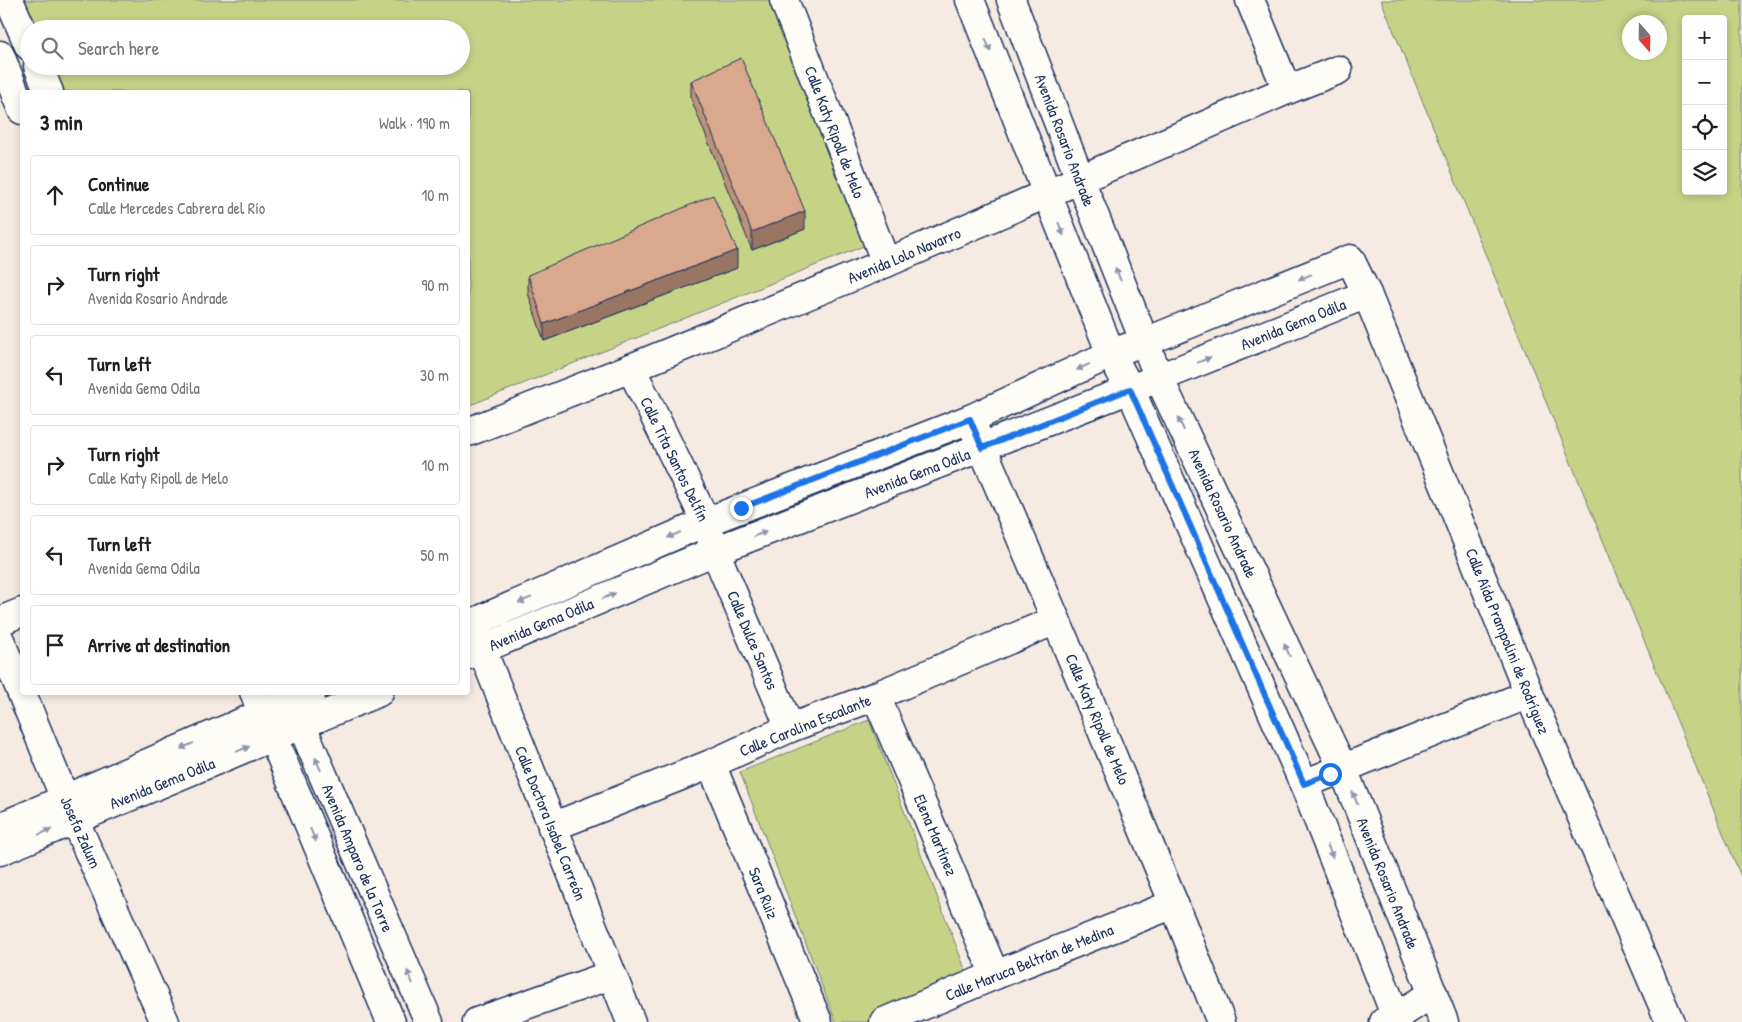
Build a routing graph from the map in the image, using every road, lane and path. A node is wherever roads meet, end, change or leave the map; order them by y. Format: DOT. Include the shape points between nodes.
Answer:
graph roads {
  1 [pos="9,0"];
  2 [pos="784,0"];
  3 [pos="970,0"];
  4 [pos="1011,0"];
  5 [pos="1250,0"];
  6 [pos="20,25"];
  7 [pos="0,55"];
  8 [pos="1338,70"];
  9 [pos="42,75"];
  10 [pos="48,90"];
  11 [pos="1287,90"];
  12 [pos="20,105"];
  13 [pos="1080,179"];
  14 [pos="1047,193"];
  15 [pos="1350,259"];
  16 [pos="886,263"];
  17 [pos="1366,294"];
  18 [pos="1144,342"];
  19 [pos="1111,354"];
  20 [pos="631,368"];
  21 [pos="1159,378"];
  22 [pos="1130,389"];
  23 [pos="970,419"];
  24 [pos="470,431"];
  25 [pos="982,448"];
  26 [pos="706,522"];
  27 [pos="715,551"];
  28 [pos="20,613"];
  29 [pos="1056,620"];
  30 [pos="0,621"];
  31 [pos="470,624"];
  32 [pos="470,629"];
  33 [pos="0,640"];
  34 [pos="475,652"];
  35 [pos="20,688"];
  36 [pos="1529,694"];
  37 [pos="23,695"];
  38 [pos="357,695"];
  39 [pos="876,696"];
  40 [pos="299,703"];
  41 [pos="263,714"];
  42 [pos="790,728"];
  43 [pos="711,764"];
  44 [pos="1343,769"];
  45 [pos="1304,784"];
  46 [pos="70,809"];
  47 [pos="0,827"];
  48 [pos="552,828"];
  49 [pos="0,851"];
  50 [pos="1174,904"];
  51 [pos="995,974"];
  52 [pos="611,975"];
  53 [pos="1433,993"];
  54 [pos="1393,1020"];
  55 [pos="165,1022"];
  56 [pos="391,1022"];
  57 [pos="429,1022"];
  58 [pos="477,1022"];
  59 [pos="631,1022"];
  60 [pos="818,1022"];
  61 [pos="884,1022"];
  62 [pos="1221,1022"];
  63 [pos="1444,1022"];
  64 [pos="1670,1022"];
  1 -- 6 [label="street"];
  2 -- 16 [label="street, Calle Katy Ripoll de Melo"];
  3 -- 14 [label="street, one-way"];
  4 -- 13 [label="street, Avenida Rosario Andrade"];
  5 -- 11 [label="street"];
  7 -- 12 [label="street"];
  8 -- 11 [label="street, Avenida Lolo Navarro"];
  9 -- 10 [label="street"];
  11 -- 13 [label="street, Avenida Lolo Navarro"];
  13 -- 14 [label="street, Avenida Lolo Navarro"];
  18 -- 13 [label="street, Avenida Rosario Andrade, one-way"];
  14 -- 16 [label="street, Avenida Lolo Navarro"];
  14 -- 19 [label="street, one-way"];
  15 -- 17 [label="street, Calle Aída Prampolini de Rodríguez"];
  15 -- 18 [label="street, Avenida Gema Odila, one-way"];
  16 -- 20 [label="street, Avenida Lolo Navarro"];
  21 -- 17 [label="street, Avenida Gema Odila, one-way"];
  17 -- 36 [label="street, Calle Aída Prampolini de Rodríguez"];
  18 -- 19 [label="street, Avenida Gema Odila"];
  18 -- 21 [label="street, Avenida Rosario Andrade"];
  19 -- 22 [label="street"];
  19 -- 23 [label="street, Avenida Gema Odila, one-way"];
  20 -- 24 [label="street, Avenida Lolo Navarro"];
  20 -- 26 [label="street, Calle Tita Santos Delfín"];
  21 -- 22 [label="street, Avenida Gema Odila"];
  44 -- 21 [label="street, Avenida Rosario Andrade, one-way"];
  22 -- 25 [label="street, Avenida Gema Odila"];
  22 -- 45 [label="street"];
  23 -- 25 [label="street, Calle Katy Ripoll de Melo"];
  23 -- 26 [label="street, Avenida Gema Odila"];
  27 -- 25 [label="street, Avenida Gema Odila, one-way"];
  25 -- 29 [label="street, Calle Katy Ripoll de Melo"];
  26 -- 27 [label="street, Calle Tita Santos Delfín"];
  26 -- 31 [label="street, Avenida Gema Odila, one-way"];
  34 -- 27 [label="street, Avenida Gema Odila, one-way"];
  27 -- 42 [label="street, Calle Dulce Santos"];
  28 -- 30 [label="street"];
  29 -- 39 [label="street, Calle Carolina Escalante"];
  29 -- 50 [label="street, Calle Katy Ripoll de Melo"];
  32 -- 34 [label="street, Calle Doctora Isabel Carreón"];
  33 -- 35 [label="street, Josefa Zalum"];
  34 -- 48 [label="street, Calle Doctora Isabel Carreón"];
  36 -- 44 [label="street"];
  36 -- 64 [label="street, Calle Aída Prampolini de Rodríguez"];
  37 -- 46 [label="street, Josefa Zalum"];
  38 -- 40 [label="street, Avenida Gema Odila"];
  39 -- 42 [label="street, Calle Carolina Escalante"];
  39 -- 51 [label="street, Elena Martínez"];
  40 -- 41 [label="street, Avenida Gema Odila"];
  57 -- 40 [label="street, Avenida Amparo de la Torre, one-way"];
  41 -- 46 [label="street, Avenida Gema Odila"];
  41 -- 56 [label="street, Avenida Amparo de la Torre, one-way"];
  42 -- 43 [label="street, Calle Carolina Escalante"];
  43 -- 48 [label="street, Calle Carolina Escalante"];
  43 -- 60 [label="street, Sara Ruiz"];
  44 -- 45 [label="street"];
  53 -- 44 [label="street, Avenida Rosario Andrade, one-way"];
  45 -- 54 [label="street, one-way"];
  46 -- 47 [label="street, Avenida Gema Odila"];
  49 -- 46 [label="street, Avenida Gema Odila, one-way"];
  46 -- 55 [label="street, Josefa Zalum"];
  48 -- 52 [label="street, Calle Doctora Isabel Carreón"];
  50 -- 51 [label="street, Calle Maruca Beltrán de Medina"];
  50 -- 62 [label="street, Calle Katy Ripoll de Melo"];
  51 -- 61 [label="street, Calle Maruca Beltrán de Medina"];
  52 -- 58 [label="street"];
  52 -- 59 [label="street, Calle Doctora Isabel Carreón"];
  53 -- 54 [label="street"];
  53 -- 63 [label="street, Avenida Rosario Andrade"];
}
